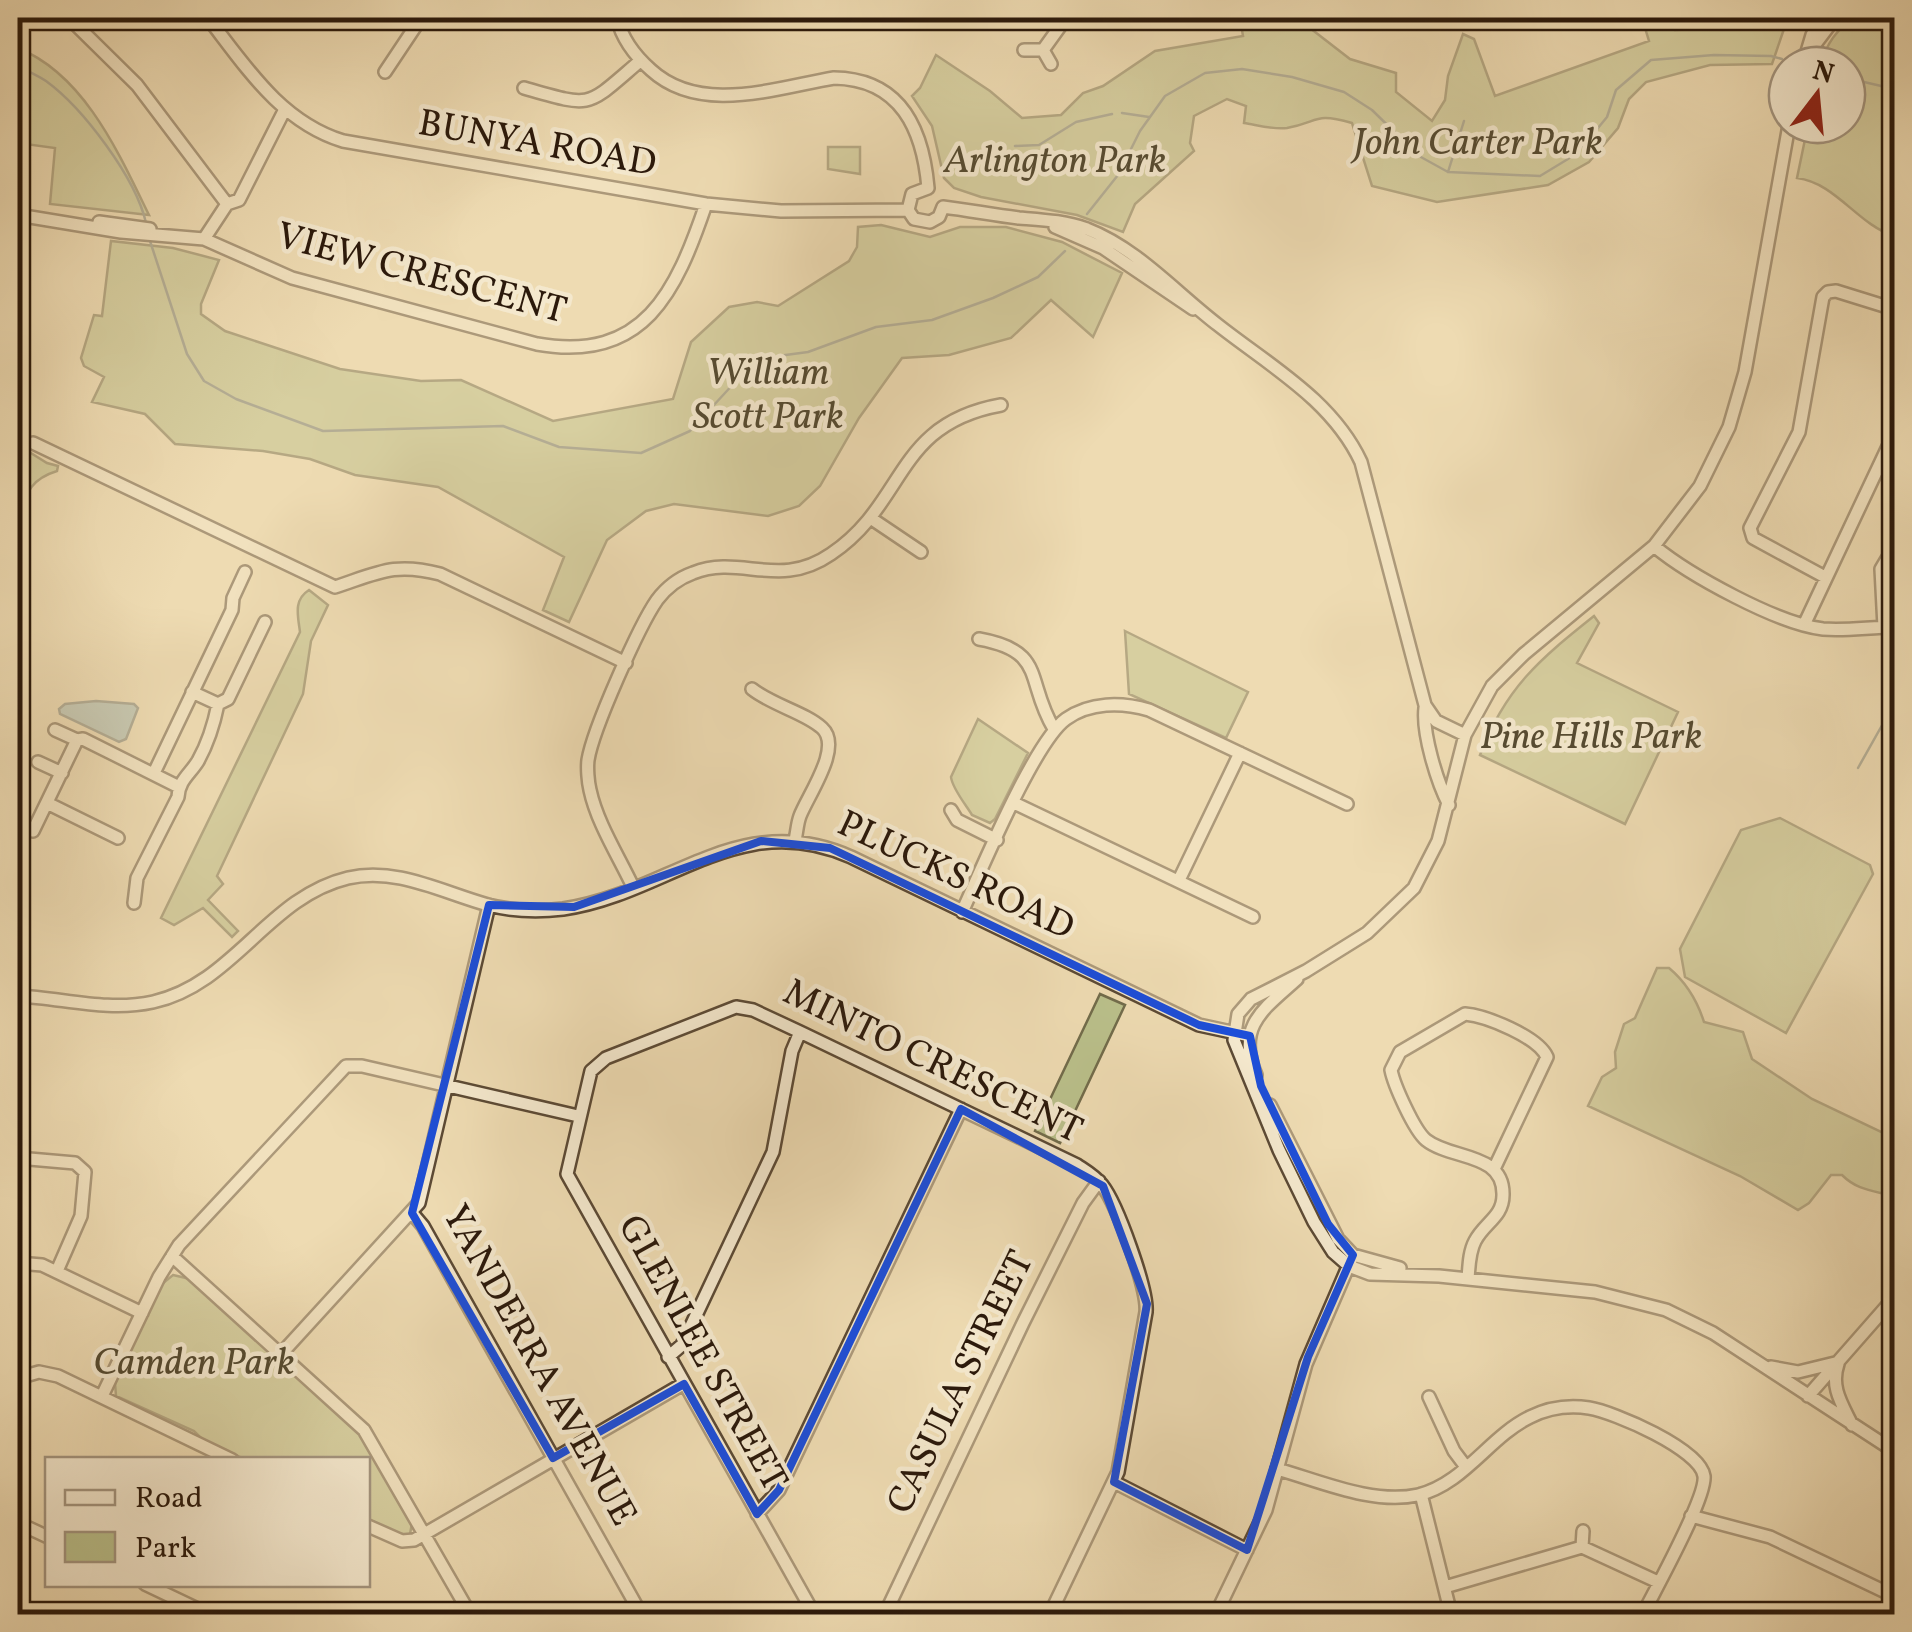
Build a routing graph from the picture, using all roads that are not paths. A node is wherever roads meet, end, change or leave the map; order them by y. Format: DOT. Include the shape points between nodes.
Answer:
graph roads {
  1 [pos="69,18"];
  2 [pos="208,18"];
  3 [pos="421,18"];
  4 [pos="617,18"];
  5 [pos="1066,18"];
  6 [pos="1483,18"];
  7 [pos="1538,18"];
  8 [pos="1823,18"];
  9 [pos="1835,18"];
  10 [pos="1809,45"];
  11 [pos="1816,45"];
  12 [pos="1024,50"];
  13 [pos="1043,50"];
  14 [pos="640,61"];
  15 [pos="1051,64"];
  16 [pos="385,72"];
  17 [pos="524,88"];
  18 [pos="284,111"];
  19 [pos="1786,145"];
  20 [pos="928,188"];
  21 [pos="226,204"];
  22 [pos="706,204"];
  23 [pos="943,207"];
  24 [pos="908,210"];
  25 [pos="18,216"];
  26 [pos="204,238"];
  27 [pos="1894,309"];
  28 [pos="1002,405"];
  29 [pos="1894,434"];
  30 [pos="33,443"];
  31 [pos="872,518"];
  32 [pos="1654,546"];
  33 [pos="1894,547"];
  34 [pos="921,552"];
  35 [pos="245,572"];
  36 [pos="1825,577"];
  37 [pos="264,622"];
  38 [pos="1804,625"];
  39 [pos="1889,627"];
  40 [pos="979,639"];
  41 [pos="626,663"];
  42 [pos="752,689"];
  43 [pos="192,692"];
  44 [pos="218,704"];
  45 [pos="1425,705"];
  46 [pos="1054,729"];
  47 [pos="55,730"];
  48 [pos="1466,735"];
  49 [pos="78,740"];
  50 [pos="1240,753"];
  51 [pos="38,762"];
  52 [pos="154,773"];
  53 [pos="62,774"];
  54 [pos="179,786"];
  55 [pos="47,804"];
  56 [pos="1014,804"];
  57 [pos="1347,804"];
  58 [pos="1449,805"];
  59 [pos="952,810"];
  60 [pos="34,832"];
  61 [pos="118,838"];
  62 [pos="796,840"];
  63 [pos="996,840"];
  64 [pos="1178,880"];
  65 [pos="633,887"];
  66 [pos="134,903"];
  67 [pos="488,905"];
  68 [pos="962,912"];
  69 [pos="1253,917"];
  70 [pos="1306,971"];
  71 [pos="18,996"];
  72 [pos="800,1032"];
  73 [pos="1234,1034"];
  74 [pos="1250,1036"];
  75 [pos="447,1086"];
  76 [pos="961,1109"];
  77 [pos="578,1116"];
  78 [pos="18,1158"];
  79 [pos="1494,1169"];
  80 [pos="1099,1181"];
  81 [pos="412,1213"];
  82 [pos="172,1256"];
  83 [pos="1351,1261"];
  84 [pos="18,1263"];
  85 [pos="57,1271"];
  86 [pos="1468,1279"];
  87 [pos="1894,1298"];
  88 [pos="142,1313"];
  89 [pos="281,1354"];
  90 [pos="668,1356"];
  91 [pos="1838,1359"];
  92 [pos="1758,1363"];
  93 [pos="18,1378"];
  94 [pos="684,1384"];
  95 [pos="102,1396"];
  96 [pos="1430,1396"];
  97 [pos="1808,1396"];
  98 [pos="1852,1425"];
  99 [pos="1894,1451"];
  100 [pos="226,1457"];
  101 [pos="553,1458"];
  102 [pos="1277,1468"];
  103 [pos="1466,1468"];
  104 [pos="1114,1482"];
  105 [pos="1421,1494"];
  106 [pos="757,1514"];
  107 [pos="1690,1516"];
  108 [pos="18,1523"];
  109 [pos="370,1527"];
  110 [pos="1583,1531"];
  111 [pos="424,1534"];
  112 [pos="45,1536"];
  113 [pos="1582,1547"];
  114 [pos="1247,1550"];
  115 [pos="1658,1582"];
  116 [pos="152,1587"];
  117 [pos="1445,1587"];
  118 [pos="1894,1596"];
  119 [pos="208,1614"];
  120 [pos="470,1614"];
  121 [pos="642,1614"];
  122 [pos="814,1614"];
  123 [pos="885,1614"];
  124 [pos="1050,1614"];
  125 [pos="1216,1614"];
  126 [pos="1452,1614"];
  127 [pos="1643,1614"];
  1 -- 21 [label="street" via="138,86"];
  2 -- 18 [label="street, BUNYA ROAD"];
  3 -- 16 [label="street"];
  4 -- 14 [label="street"];
  5 -- 13 [label="street"];
  6 -- 7 [label="street"];
  8 -- 10 [label="street"];
  9 -- 11 [label="street"];
  12 -- 13 [label="street"];
  13 -- 15 [label="street"];
  14 -- 17 [label="street" via="584,103"];
  14 -- 20 [label="street" via="660,79 700,94 728,96 834,78 872,87 915,126"];
  18 -- 21 [label="street, VIEW CRESCENT" via="239,200"];
  18 -- 22 [label="street, BUNYA ROAD" via="355,144"];
  19 -- 32 [label="street" via="1729,427 1700,486"];
  20 -- 23 [label="street"];
  20 -- 24 [label="street" via="912,194"];
  21 -- 26 [label="street, VIEW CRESCENT"];
  22 -- 24 [label="street, BUNYA ROAD"];
  22 -- 26 [label="street, VIEW CRESCENT" via="655,313 617,340 586,347 537,344 292,278"];
  23 -- 24 [label="street" via="930,222 914,219"];
  23 -- 45 [label="street" via="1051,220 1108,239 1312,396 1361,462"];
  25 -- 26 [label="street, VIEW CRESCENT"];
  27 -- 36 [label="street" via="1836,290 1823,298 1799,432 1750,528 1753,538"];
  28 -- 31 [label="street" via="949,420 925,440"];
  29 -- 36 [label="street"];
  30 -- 41 [label="street" via="335,587 396,567 428,571"];
  31 -- 34 [label="street"];
  31 -- 41 [label="street" via="833,554 803,570 711,567 675,582 652,609"];
  32 -- 38 [label="street" via="1715,585"];
  32 -- 48 [label="street" via="1511,665"];
  33 -- 39 [label="street" via="1881,570"];
  35 -- 43 [label="street"];
  36 -- 38 [label="street"];
  37 -- 44 [label="street" via="228,699"];
  38 -- 39 [label="street"];
  40 -- 46 [label="street" via="1022,654"];
  41 -- 65 [label="street" via="588,762 590,791"];
  42 -- 62 [label="street" via="824,728 830,742"];
  43 -- 44 [label="street"];
  43 -- 52 [label="street"];
  44 -- 54 [label="street" via="197,762"];
  45 -- 48 [label="street" via="1436,721"];
  45 -- 58 [label="street"];
  46 -- 50 [label="street" via="1081,711 1131,705"];
  46 -- 56 [label="street"];
  47 -- 49 [label="street"];
  48 -- 58 [label="street"];
  49 -- 52 [label="street"];
  49 -- 53 [label="street"];
  50 -- 57 [label="street"];
  50 -- 64 [label="street"];
  51 -- 53 [label="street"];
  52 -- 54 [label="street"];
  53 -- 55 [label="street"];
  54 -- 66 [label="street" via="138,878"];
  55 -- 60 [label="street"];
  55 -- 61 [label="street"];
  56 -- 63 [label="street"];
  56 -- 64 [label="street"];
  58 -- 70 [label="street" via="1429,862 1404,900"];
  59 -- 63 [label="street" via="957,820"];
  62 -- 65 [label="street, PLUCKS ROAD" via="739,846"];
  62 -- 68 [label="street, PLUCKS ROAD" via="830,848"];
  63 -- 68 [label="street"];
  64 -- 69 [label="street"];
  65 -- 67 [label="street, PLUCKS ROAD" via="557,910"];
  67 -- 71 [label="street, PLUCKS ROAD" via="392,876 345,879 296,899 227,964 181,993 129,1006"];
  67 -- 75 [label="street, YANDERRA AVENUE"];
  68 -- 73 [label="street, PLUCKS ROAD" via="1199,1026"];
  70 -- 73 [label="street" via="1251,998"];
  70 -- 74 [label="street" via="1263,1008"];
  72 -- 76 [label="street, MINTO CRESCENT"];
  72 -- 77 [label="street, MINTO CRESCENT" via="747,1008 728,1010 600,1061"];
  72 -- 90 [label="street" via="769,1164 682,1344"];
  73 -- 74 [label="street, PLUCKS ROAD"];
  73 -- 83 [label="street" via="1302,1197 1327,1245"];
  74 -- 83 [label="street" via="1260,1086"];
  75 -- 77 [label="street"];
  75 -- 81 [label="street, YANDERRA AVENUE"];
  75 -- 82 [label="street" via="362,1066 342,1069"];
  76 -- 80 [label="street, MINTO CRESCENT"];
  76 -- 106 [label="street" via="778,1490"];
  77 -- 90 [label="street, GLENLEE STREET" via="568,1180"];
  78 -- 85 [label="street" via="85,1164 81,1216"];
  79 -- 79 [label="street" via="1423,1136 1392,1075 1400,1052 1465,1014 1536,1042 1547,1057"];
  79 -- 86 [label="street" via="1503,1201 1474,1243"];
  80 -- 104 [label="street, MINTO CRESCENT" via="1147,1304"];
  80 -- 123 [label="street, CASULA STREET"];
  81 -- 89 [label="street"];
  81 -- 101 [label="street, YANDERRA AVENUE"];
  82 -- 88 [label="street"];
  82 -- 89 [label="street"];
  83 -- 86 [label="street" via="1370,1274"];
  83 -- 102 [label="street" via="1308,1357"];
  84 -- 85 [label="street"];
  85 -- 88 [label="street"];
  86 -- 92 [label="street" via="1633,1299 1689,1320"];
  87 -- 91 [label="street"];
  88 -- 95 [label="street"];
  89 -- 111 [label="street" via="364,1430"];
  90 -- 94 [label="street, GLENLEE STREET"];
  91 -- 92 [label="street" via="1798,1372"];
  91 -- 97 [label="street"];
  91 -- 98 [label="street" via="1836,1393"];
  92 -- 97 [label="street"];
  93 -- 95 [label="street" via="48,1373"];
  94 -- 101 [label="street"];
  94 -- 106 [label="street, GLENLEE STREET"];
  95 -- 100 [label="street"];
  96 -- 103 [label="street"];
  97 -- 98 [label="street"];
  98 -- 99 [label="street"];
  101 -- 111 [label="street"];
  101 -- 121 [label="street, YANDERRA AVENUE"];
  102 -- 105 [label="street" via="1378,1496"];
  102 -- 114 [label="street"];
  103 -- 105 [label="street"];
  103 -- 107 [label="street" via="1534,1415 1593,1409 1695,1458 1704,1481"];
  104 -- 114 [label="street"];
  104 -- 124 [label="street, MINTO CRESCENT"];
  105 -- 117 [label="street"];
  106 -- 122 [label="street, GLENLEE STREET"];
  107 -- 115 [label="street"];
  107 -- 118 [label="street" via="1770,1537"];
  108 -- 112 [label="street"];
  109 -- 111 [label="street" via="402,1541"];
  110 -- 113 [label="street"];
  111 -- 120 [label="street"];
  113 -- 115 [label="street"];
  113 -- 117 [label="street"];
  114 -- 125 [label="street"];
  115 -- 127 [label="street"];
  116 -- 119 [label="street"];
  117 -- 126 [label="street"];
}
